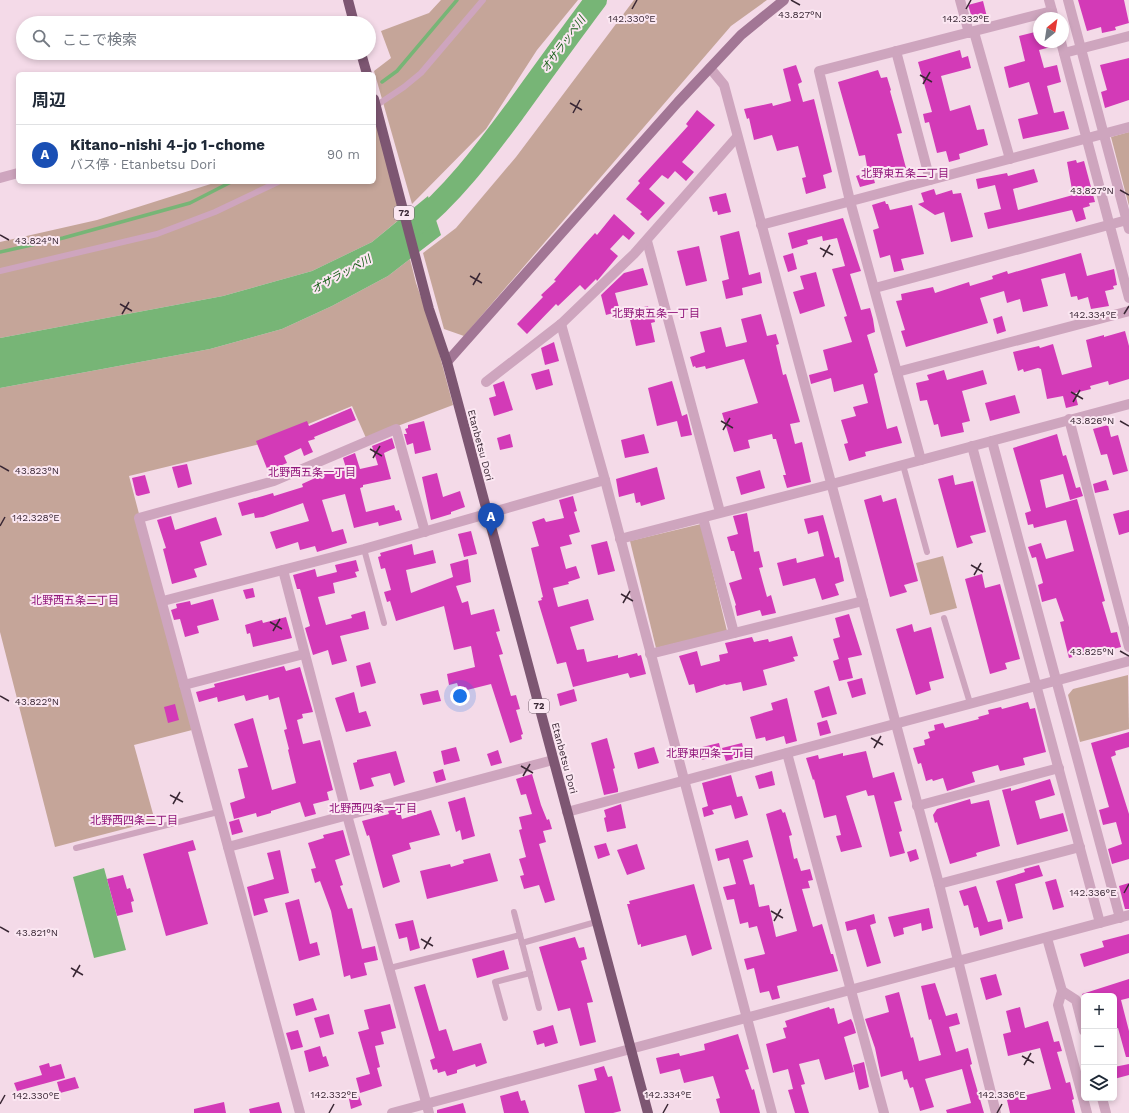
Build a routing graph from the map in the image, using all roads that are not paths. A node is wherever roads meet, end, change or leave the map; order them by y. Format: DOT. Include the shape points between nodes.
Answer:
graph roads {
  1 [pos="348,0"];
  2 [pos="483,0"];
  3 [pos="784,0"];
  4 [pos="960,0"];
  5 [pos="1049,0"];
  6 [pos="1068,0"];
  7 [pos="1052,12"];
  8 [pos="352,16"];
  9 [pos="1033,19"];
  10 [pos="972,32"];
  11 [pos="1129,36"];
  12 [pos="1063,48"];
  13 [pos="1080,48"];
  14 [pos="896,51"];
  15 [pos="1064,53"];
  16 [pos="363,60"];
  17 [pos="710,68"];
  18 [pos="366,72"];
  19 [pos="376,103"];
  20 [pos="376,107"];
  21 [pos="1129,127"];
  22 [pos="1103,134"];
  23 [pos="737,137"];
  24 [pos="1087,138"];
  25 [pos="1010,159"];
  26 [pos="16,174"];
  27 [pos="0,178"];
  28 [pos="930,180"];
  29 [pos="274,184"];
  30 [pos="850,201"];
  31 [pos="761,224"];
  32 [pos="1109,224"];
  33 [pos="1128,225"];
  34 [pos="647,241"];
  35 [pos="0,271"];
  36 [pos="875,288"];
  37 [pos="1129,298"];
  38 [pos="1129,312"];
  39 [pos="560,324"];
  40 [pos="447,362"];
  41 [pos="897,372"];
  42 [pos="486,382"];
  43 [pos="1129,404"];
  44 [pos="1069,419"];
  45 [pos="992,441"];
  46 [pos="972,446"];
  47 [pos="921,460"];
  48 [pos="903,465"];
  49 [pos="605,480"];
  50 [pos="832,484"];
  51 [pos="720,512"];
  52 [pos="487,514"];
  53 [pos="703,518"];
  54 [pos="425,532"];
  55 [pos="620,539"];
  56 [pos="364,549"];
  57 [pos="927,552"];
  58 [pos="283,570"];
  59 [pos="162,601"];
  60 [pos="863,601"];
  61 [pos="944,618"];
  62 [pos="384,623"];
  63 [pos="734,633"];
  64 [pos="1129,647"];
  65 [pos="304,654"];
  66 [pos="650,654"];
  67 [pos="1129,661"];
  68 [pos="1055,681"];
  69 [pos="184,685"];
  70 [pos="1037,685"];
  71 [pos="970,704"];
  72 [pos="895,724"];
  73 [pos="787,753"];
  74 [pos="553,760"];
  75 [pos="1059,768"];
  76 [pos="684,780"];
  77 [pos="917,806"];
  78 [pos="218,812"];
  79 [pos="567,812"];
  80 [pos="347,815"];
  81 [pos="1080,847"];
  82 [pos="76,848"];
  83 [pos="228,848"];
  84 [pos="939,884"];
  85 [pos="514,912"];
  86 [pos="1124,916"];
  87 [pos="596,922"];
  88 [pos="1100,923"];
  89 [pos="520,935"];
  90 [pos="1047,938"];
  91 [pos="522,943"];
  92 [pos="957,962"];
  93 [pos="390,968"];
  94 [pos="530,973"];
  95 [pos="851,989"];
  96 [pos="1062,991"];
  97 [pos="538,1008"];
  98 [pos="505,1018"];
  99 [pos="746,1018"];
  100 [pos="1083,1029"];
  101 [pos="630,1050"];
  102 [pos="1103,1101"];
  103 [pos="427,1108"];
  104 [pos="300,1113"];
  105 [pos="392,1113"];
  106 [pos="648,1113"];
  107 [pos="772,1113"];
  108 [pos="884,1113"];
  109 [pos="996,1113"];
  110 [pos="1087,1113"];
  111 [pos="1106,1113"];
  1 -- 8 [label="main road"];
  2 -- 19 [label="lane" via="420,73 404,87"];
  3 -- 17 [label="street" via="741,35"];
  4 -- 10 [label="street"];
  5 -- 7 [label="street"];
  6 -- 13 [label="street"];
  9 -- 10 [label="street"];
  10 -- 14 [label="street"];
  10 -- 25 [label="street"];
  11 -- 13 [label="street"];
  12 -- 15 [label="street"];
  13 -- 15 [label="street"];
  13 -- 22 [label="street"];
  14 -- 28 [label="street"];
  14 -- 30 [label="street" via="819,71"];
  15 -- 24 [label="street"];
  16 -- 18 [label="main road"];
  17 -- 23 [label="street" via="724,85"];
  17 -- 40 [label="street"];
  20 -- 40 [label="main road, 72" via="429,309"];
  21 -- 22 [label="street"];
  22 -- 24 [label="street"];
  22 -- 33 [label="street"];
  23 -- 31 [label="street"];
  23 -- 34 [label="street"];
  24 -- 25 [label="street"];
  24 -- 32 [label="street"];
  25 -- 28 [label="street"];
  26 -- 27 [label="street"];
  28 -- 30 [label="street"];
  29 -- 35 [label="lane" via="215,212 157,234"];
  30 -- 31 [label="street"];
  30 -- 36 [label="street"];
  31 -- 50 [label="street"];
  32 -- 33 [label="street"];
  32 -- 36 [label="street"];
  32 -- 37 [label="street"];
  34 -- 39 [label="street"];
  34 -- 51 [label="street"];
  36 -- 41 [label="street"];
  38 -- 41 [label="street"];
  39 -- 42 [label="street"];
  39 -- 49 [label="street"];
  40 -- 52 [label="main road, Etanbetsu Dori / 72"];
  41 -- 47 [label="street"];
  43 -- 44 [label="street"];
  44 -- 45 [label="street"];
  44 -- 64 [label="street"];
  45 -- 46 [label="street"];
  45 -- 68 [label="street"];
  46 -- 47 [label="street"];
  46 -- 70 [label="street"];
  47 -- 48 [label="street"];
  48 -- 50 [label="street"];
  48 -- 57 [label="lane"];
  49 -- 52 [label="street"];
  49 -- 55 [label="street"];
  50 -- 51 [label="street"];
  50 -- 60 [label="street"];
  51 -- 53 [label="street"];
  52 -- 54 [label="street"];
  52 -- 74 [label="main road, Etanbetsu Dori / 72"];
  53 -- 55 [label="street"];
  53 -- 63 [label="street"];
  54 -- 56 [label="street"];
  54 -- 59 [label="street" via="396,428 274,480 139,518"];
  55 -- 66 [label="street"];
  56 -- 58 [label="street"];
  56 -- 62 [label="lane"];
  58 -- 59 [label="street"];
  58 -- 65 [label="street"];
  59 -- 69 [label="street"];
  60 -- 63 [label="street"];
  60 -- 72 [label="street"];
  61 -- 71 [label="lane"];
  63 -- 66 [label="street"];
  65 -- 69 [label="street"];
  65 -- 80 [label="street"];
  66 -- 76 [label="street"];
  67 -- 68 [label="street"];
  68 -- 70 [label="street"];
  68 -- 86 [label="street"];
  69 -- 78 [label="street"];
  70 -- 71 [label="street"];
  70 -- 75 [label="street"];
  71 -- 72 [label="street"];
  72 -- 73 [label="street"];
  72 -- 77 [label="street"];
  73 -- 76 [label="street"];
  73 -- 95 [label="street"];
  74 -- 79 [label="main road, Etanbetsu Dori / 72"];
  74 -- 80 [label="street"];
  75 -- 77 [label="street"];
  75 -- 81 [label="street"];
  76 -- 79 [label="street"];
  76 -- 99 [label="street"];
  77 -- 84 [label="street"];
  78 -- 82 [label="lane"];
  78 -- 83 [label="street"];
  79 -- 87 [label="main road, Etanbetsu Dori / 72"];
  80 -- 83 [label="street"];
  80 -- 93 [label="street"];
  81 -- 84 [label="street"];
  81 -- 88 [label="street"];
  83 -- 104 [label="street"];
  84 -- 92 [label="street"];
  85 -- 89 [label="lane"];
  86 -- 88 [label="street"];
  87 -- 91 [label="lane"];
  87 -- 101 [label="main road, Etanbetsu Dori / 72"];
  88 -- 90 [label="street"];
  89 -- 91 [label="lane"];
  89 -- 93 [label="lane"];
  90 -- 92 [label="street"];
  90 -- 96 [label="street"];
  91 -- 94 [label="lane"];
  92 -- 95 [label="street"];
  92 -- 109 [label="street"];
  93 -- 103 [label="street"];
  94 -- 97 [label="lane"];
  94 -- 98 [label="lane" via="495,982"];
  95 -- 99 [label="street"];
  95 -- 108 [label="street"];
  96 -- 100 [label="street" via="1076,1000"];
  96 -- 110 [label="street" via="1058,1005"];
  99 -- 101 [label="street"];
  99 -- 107 [label="street"];
  101 -- 103 [label="street"];
  101 -- 106 [label="main road, Etanbetsu Dori / 72"];
  102 -- 111 [label="street"];
  103 -- 105 [label="street"];
}
